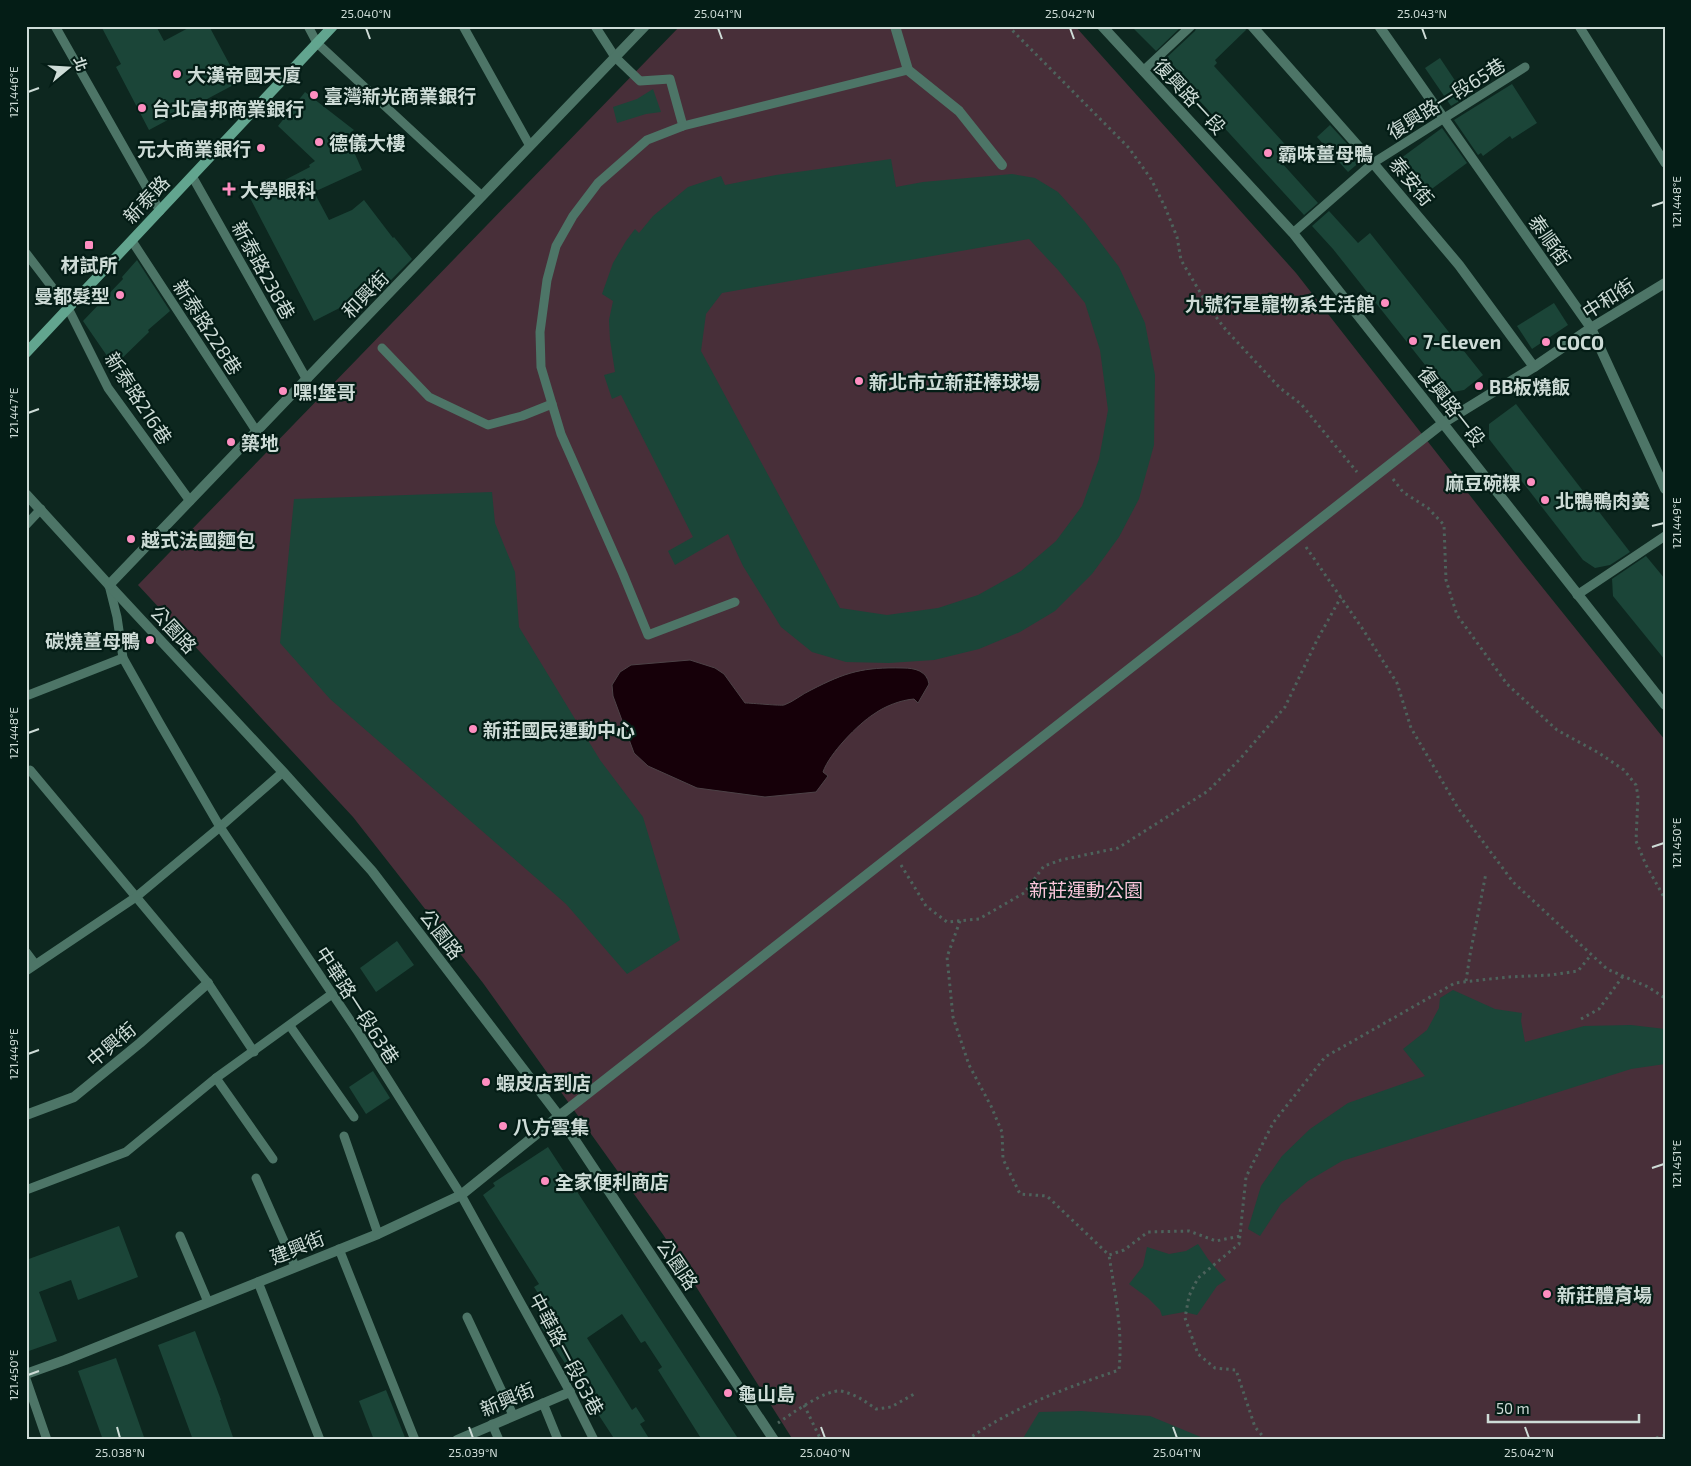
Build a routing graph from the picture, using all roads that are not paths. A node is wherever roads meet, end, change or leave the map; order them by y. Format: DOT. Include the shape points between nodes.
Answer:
graph roads {
  1 [pos="55,26"];
  2 [pos="308,26"];
  3 [pos="333,26"];
  4 [pos="463,26"];
  5 [pos="596,26"];
  6 [pos="645,26"];
  7 [pos="895,26"];
  8 [pos="1102,26"];
  9 [pos="1191,26"];
  10 [pos="1252,26"];
  11 [pos="1379,26"];
  12 [pos="1579,26"];
  13 [pos="317,43"];
  14 [pos="615,58"];
  15 [pos="1525,67"];
  16 [pos="908,70"];
  17 [pos="1143,71"];
  18 [pos="1443,118"];
  19 [pos="684,126"];
  20 [pos="530,146"];
  21 [pos="1373,163"];
  22 [pos="1665,163"];
  23 [pos="1002,165"];
  24 [pos="192,176"];
  25 [pos="482,196"];
  26 [pos="160,210"];
  27 [pos="1293,233"];
  28 [pos="132,241"];
  29 [pos="26,253"];
  30 [pos="1665,283"];
  31 [pos="68,308"];
  32 [pos="1591,328"];
  33 [pos="382,348"];
  34 [pos="26,353"];
  35 [pos="1534,368"];
  36 [pos="307,380"];
  37 [pos="552,404"];
  38 [pos="1443,423"];
  39 [pos="257,432"];
  40 [pos="1665,489"];
  41 [pos="26,494"];
  42 [pos="190,501"];
  43 [pos="41,509"];
  44 [pos="26,524"];
  45 [pos="1665,536"];
  46 [pos="109,585"];
  47 [pos="1578,595"];
  48 [pos="735,602"];
  49 [pos="123,658"];
  50 [pos="26,696"];
  51 [pos="1665,704"];
  52 [pos="26,772"];
  53 [pos="283,772"];
  54 [pos="220,827"];
  55 [pos="894,854"];
  56 [pos="136,897"];
  57 [pos="26,952"];
  58 [pos="35,964"];
  59 [pos="26,971"];
  60 [pos="208,983"];
  61 [pos="332,994"];
  62 [pos="290,1026"];
  63 [pos="254,1052"];
  64 [pos="216,1078"];
  65 [pos="26,1116"];
  66 [pos="559,1116"];
  67 [pos="354,1117"];
  68 [pos="344,1136"];
  69 [pos="273,1159"];
  70 [pos="256,1178"];
  71 [pos="26,1190"];
  72 [pos="461,1195"];
  73 [pos="378,1234"];
  74 [pos="180,1236"];
  75 [pos="339,1249"];
  76 [pos="295,1266"];
  77 [pos="258,1282"];
  78 [pos="208,1302"];
  79 [pos="467,1317"];
  80 [pos="26,1374"];
  81 [pos="26,1379"];
  82 [pos="570,1392"];
  83 [pos="543,1403"];
  84 [pos="513,1416"];
  85 [pos="492,1424"];
  86 [pos="47,1440"];
  87 [pos="320,1440"];
  88 [pos="415,1440"];
  89 [pos="457,1440"];
  90 [pos="499,1440"];
  91 [pos="558,1440"];
  92 [pos="594,1440"];
  93 [pos="774,1440"];
  1 -- 26 [label="lane"];
  2 -- 13 [label="lane"];
  3 -- 13 [label="main road, 新泰路"];
  4 -- 20 [label="lane"];
  5 -- 14 [label="lane"];
  6 -- 14 [label="street, 和興街"];
  7 -- 16 [label="street"];
  8 -- 17 [label="street, 復興路一段"];
  9 -- 17 [label="lane"];
  10 -- 21 [label="street, 泰安街"];
  11 -- 18 [label="street, 泰順街"];
  12 -- 22 [label="lane"];
  13 -- 24 [label="main road, 新泰路"];
  13 -- 25 [label="lane"];
  14 -- 19 [label="lane" via="640,81 670,80"];
  14 -- 20 [label="street, 和興街"];
  15 -- 18 [label="lane, 復興路一段65巷"];
  16 -- 19 [label="lane"];
  16 -- 23 [label="street" via="959,111"];
  17 -- 27 [label="street, 復興路一段"];
  18 -- 21 [label="lane, 復興路一段65巷"];
  18 -- 32 [label="street, 泰順街"];
  19 -- 37 [label="lane" via="647,140 598,183 556,246 547,280 540,332 541,367"];
  20 -- 25 [label="street, 和興街"];
  21 -- 27 [label="lane, 復興路一段65巷"];
  21 -- 35 [label="street, 泰安街" via="1459,265"];
  24 -- 26 [label="main road, 新泰路"];
  24 -- 36 [label="lane, 新泰路238巷"];
  25 -- 36 [label="street, 和興街"];
  26 -- 28 [label="main road, 新泰路"];
  27 -- 38 [label="street, 復興路一段"];
  28 -- 31 [label="main road, 新泰路"];
  28 -- 39 [label="lane, 新泰路228巷"];
  29 -- 31 [label="lane, 新泰路216巷"];
  30 -- 32 [label="street, 中和街"];
  31 -- 34 [label="main road, 新泰路"];
  31 -- 42 [label="lane, 新泰路216巷" via="108,388"];
  32 -- 35 [label="street, 中和街"];
  32 -- 40 [label="street, 泰順街"];
  33 -- 37 [label="lane" via="428,397 488,425"];
  35 -- 38 [label="street, 中和街"];
  36 -- 39 [label="street, 和興街"];
  37 -- 48 [label="lane" via="561,434 648,635"];
  38 -- 47 [label="street, 復興路一段"];
  38 -- 55 [label="street, 中和街"];
  39 -- 42 [label="street, 和興街"];
  41 -- 43 [label="street, 公園路"];
  42 -- 46 [label="street, 和興街"];
  43 -- 44 [label="lane"];
  43 -- 46 [label="street, 公園路"];
  45 -- 47 [label="lane"];
  46 -- 49 [label="lane, 中華路一段63巷"];
  46 -- 53 [label="street, 公園路"];
  47 -- 51 [label="street, 復興路一段"];
  49 -- 50 [label="lane"];
  49 -- 54 [label="lane, 中華路一段63巷"];
  52 -- 56 [label="lane" via="30,770"];
  53 -- 54 [label="lane"];
  53 -- 66 [label="street, 公園路" via="372,871"];
  54 -- 56 [label="lane"];
  54 -- 61 [label="lane, 中華路一段63巷"];
  55 -- 66 [label="street, 建興街"];
  56 -- 58 [label="lane"];
  56 -- 60 [label="lane"];
  57 -- 58 [label="lane"];
  58 -- 59 [label="lane"];
  60 -- 63 [label="lane"];
  60 -- 65 [label="street, 中興街" via="74,1097"];
  61 -- 62 [label="lane"];
  61 -- 72 [label="lane, 中華路一段63巷"];
  62 -- 63 [label="lane"];
  62 -- 67 [label="lane"];
  63 -- 64 [label="lane"];
  64 -- 69 [label="lane"];
  64 -- 71 [label="lane" via="126,1152"];
  66 -- 72 [label="street, 建興街"];
  66 -- 93 [label="street, 公園路"];
  68 -- 73 [label="lane"];
  70 -- 76 [label="lane"];
  72 -- 73 [label="street, 建興街"];
  72 -- 82 [label="lane, 中華路一段63巷"];
  73 -- 75 [label="street, 建興街"];
  74 -- 78 [label="lane"];
  75 -- 76 [label="street, 建興街"];
  75 -- 88 [label="lane"];
  76 -- 77 [label="street, 建興街"];
  77 -- 78 [label="street, 建興街"];
  77 -- 87 [label="lane"];
  78 -- 80 [label="street, 建興街"];
  79 -- 84 [label="lane"];
  81 -- 86 [label="lane"];
  82 -- 83 [label="street, 新興街"];
  82 -- 92 [label="lane, 中華路一段63巷"];
  83 -- 84 [label="street, 新興街"];
  83 -- 91 [label="lane"];
  84 -- 85 [label="street, 新興街"];
  85 -- 89 [label="street, 新興街"];
  85 -- 90 [label="lane"];
}
